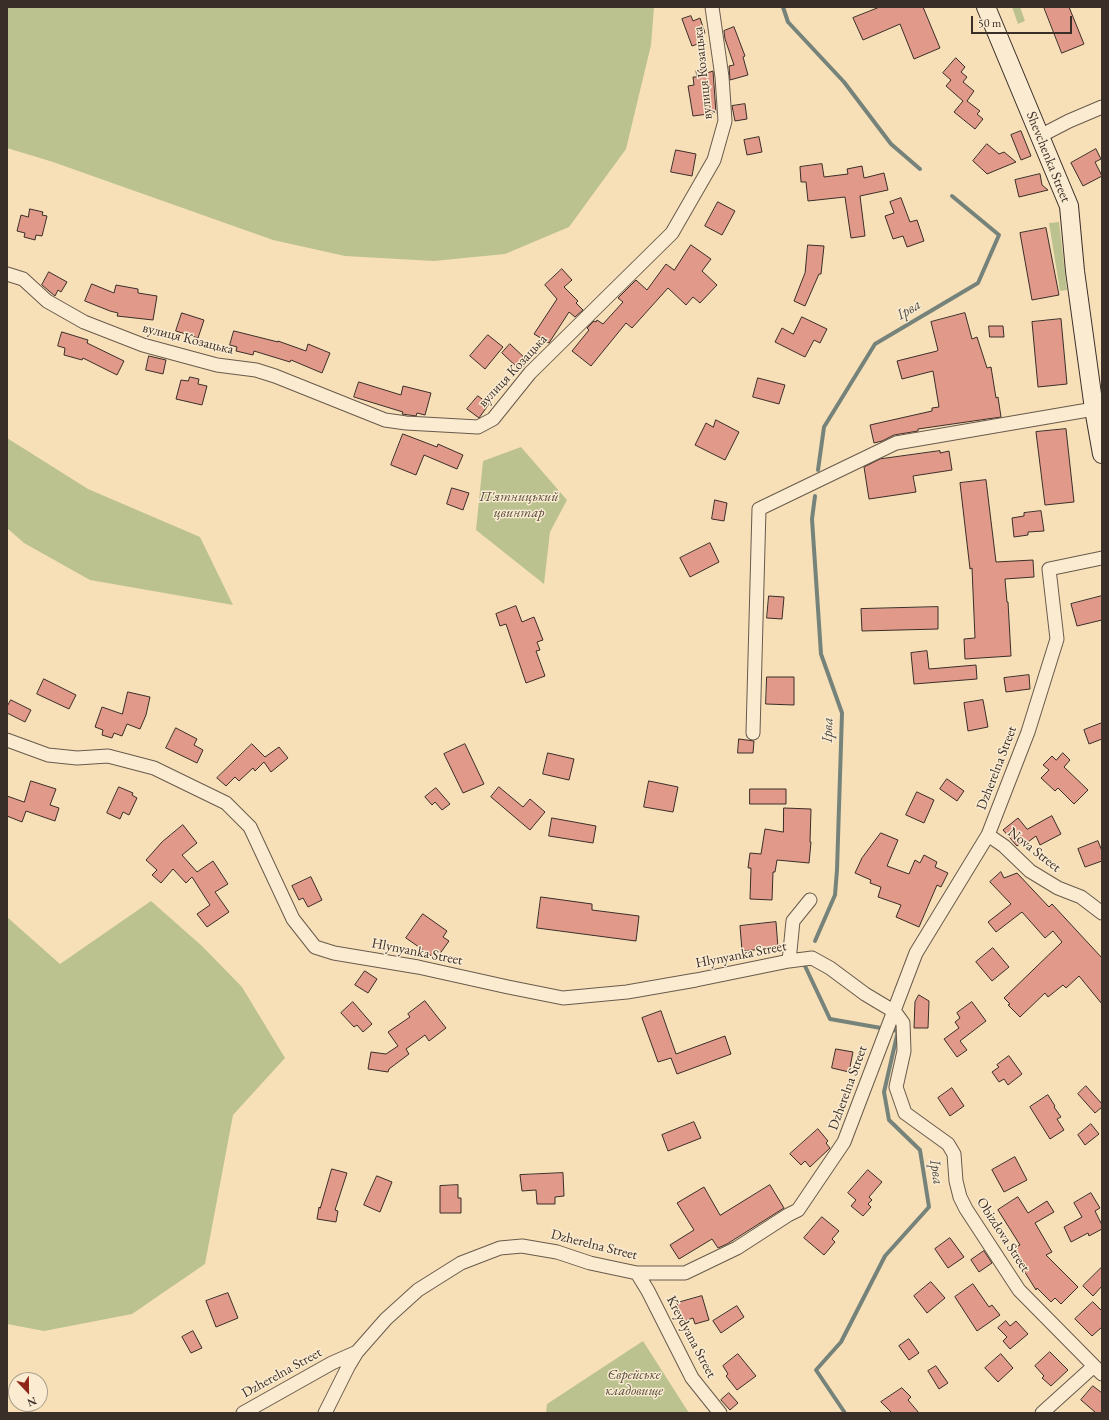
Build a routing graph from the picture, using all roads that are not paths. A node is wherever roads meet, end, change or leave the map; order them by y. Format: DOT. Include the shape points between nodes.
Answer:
graph roads {
  1 [pos="712,7"];
  2 [pos="986,7"];
  3 [pos="1102,107"];
  4 [pos="1040,136"];
  5 [pos="7,274"];
  6 [pos="1094,409"];
  7 [pos="1102,454"];
  8 [pos="1102,558"];
  9 [pos="753,733"];
  10 [pos="7,740"];
  11 [pos="988,835"];
  12 [pos="810,900"];
  13 [pos="1102,913"];
  14 [pos="789,961"];
  15 [pos="890,1022"];
  16 [pos="637,1273"];
  17 [pos="357,1352"];
  18 [pos="1098,1370"];
  19 [pos="243,1413"];
  20 [pos="325,1413"];
  21 [pos="720,1413"];
  22 [pos="1042,1413"];
  1 -- 5 [label="street, вулиця Козацька" via="722,77 725,121 714,160 672,234 530,373 493,418 478,427 385,420 256,370 217,365 142,345 84,322 47,301 23,279"];
  2 -- 4 [label="main road, Shevchenka Street"];
  3 -- 4 [label="street"];
  4 -- 6 [label="main road, Shevchenka Street" via="1069,206"];
  6 -- 7 [label="main road, Shevchenka Street"];
  6 -- 9 [label="street" via="896,443 759,509"];
  8 -- 11 [label="street, Dzherelna Street" via="1050,569 1057,639 1028,732"];
  10 -- 14 [label="street, Hlynyanka Street" via="48,755 77,758 108,756 154,768 226,803 250,827 293,919 315,947 334,953 418,967 563,998 627,992"];
  11 -- 13 [label="street, Nova Street" via="1004,846 1030,871 1058,888 1081,897"];
  11 -- 15 [label="street, Dzherelna Street" via="916,953"];
  12 -- 14 [label="street" via="793,921"];
  14 -- 15 [label="street, Hlynyanka Street" via="812,958 830,968 865,994"];
  15 -- 16 [label="street, Dzherelna Street" via="844,1142 798,1210 737,1248 685,1273"];
  15 -- 18 [label="street, Obizdova Street" via="903,1023 904,1051 896,1087 905,1113 948,1144 954,1154 960,1197 1019,1290"];
  16 -- 17 [label="street, Dzherelna Street" via="550,1251 522,1246 500,1248 462,1263 418,1290 386,1319"];
  16 -- 21 [label="street, Kreydyana Street" via="692,1378"];
  17 -- 19 [label="street, Dzherelna Street" via="332,1363"];
  17 -- 20 [label="street"];
  18 -- 22 [label="street"];
}
